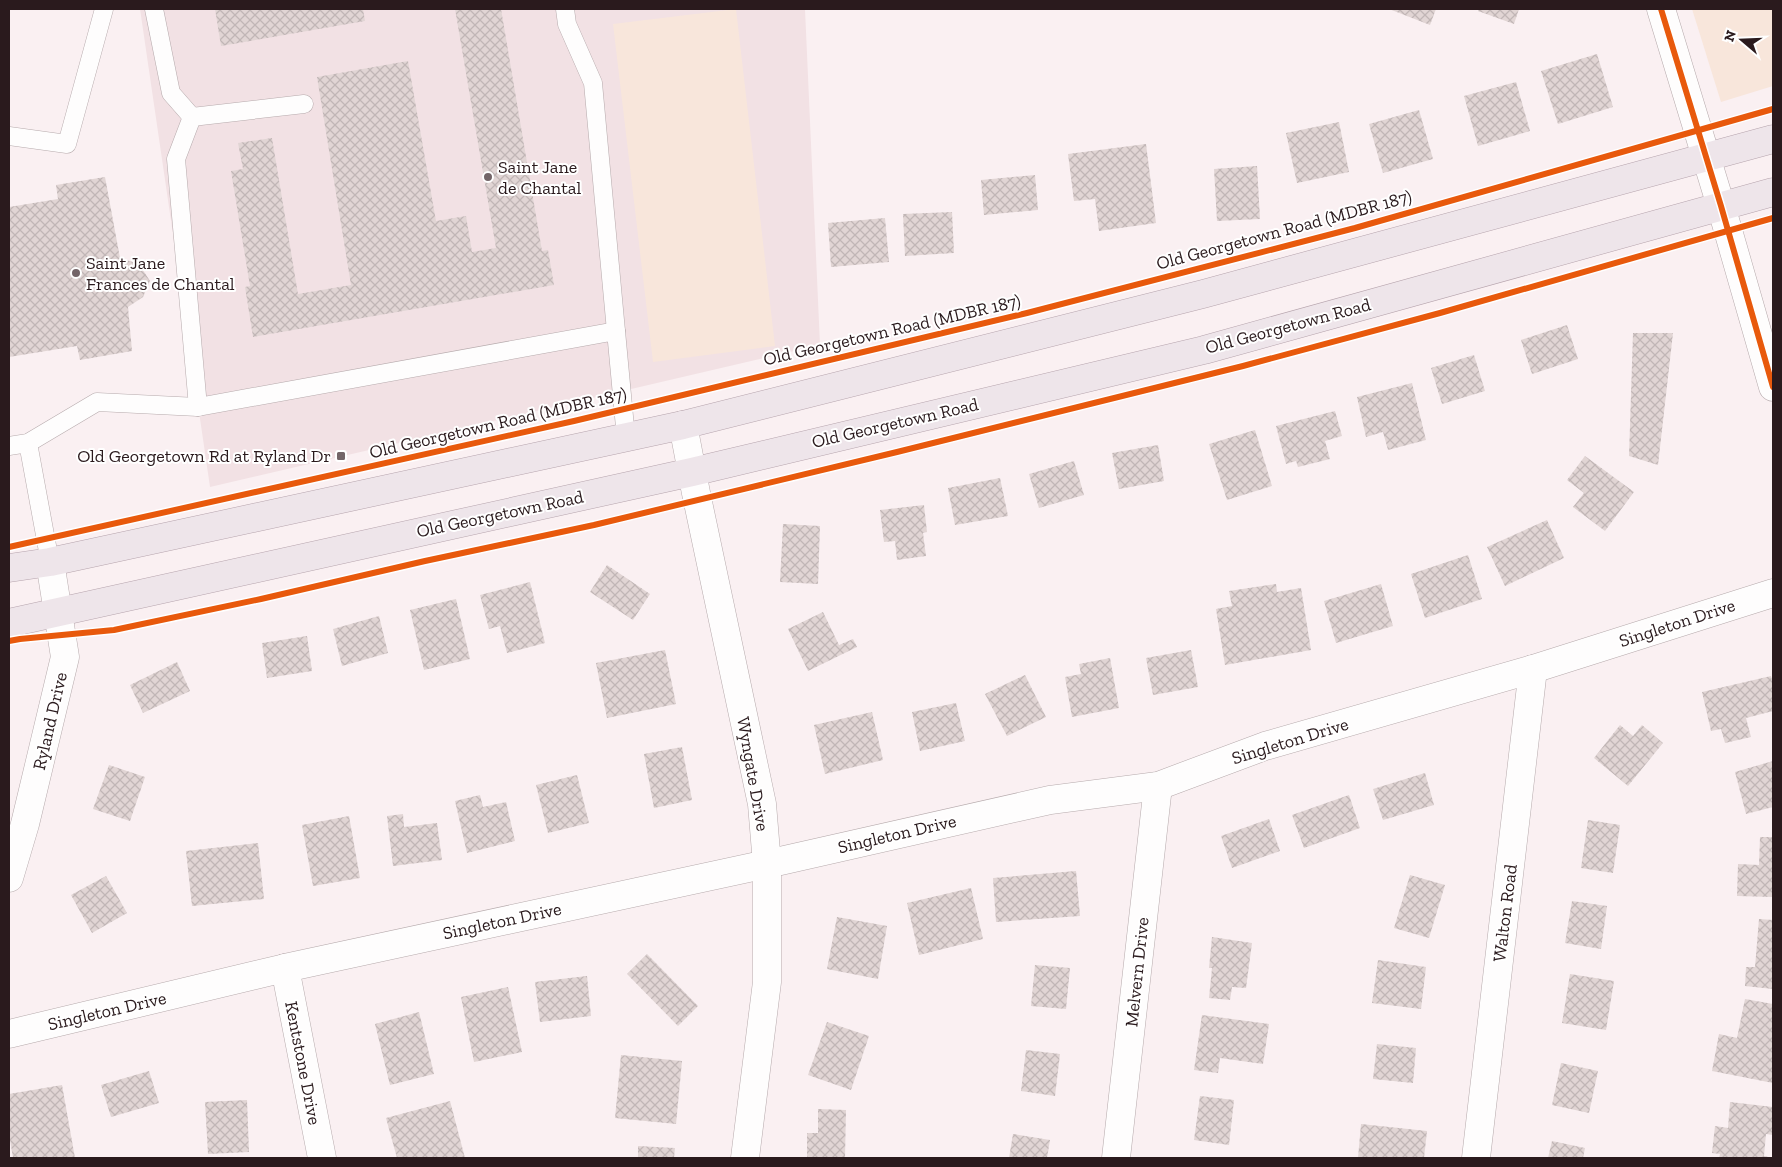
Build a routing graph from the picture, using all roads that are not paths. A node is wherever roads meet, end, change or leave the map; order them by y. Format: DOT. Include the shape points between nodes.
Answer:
graph roads {
  1 [pos="104,9"];
  2 [pos="154,9"];
  3 [pos="565,9"];
  4 [pos="1660,9"];
  5 [pos="304,104"];
  6 [pos="192,117"];
  7 [pos="9,136"];
  8 [pos="1773,139"];
  9 [pos="1706,157"];
  10 [pos="1773,192"];
  11 [pos="1722,206"];
  12 [pos="616,331"];
  13 [pos="1773,387"];
  14 [pos="198,407"];
  15 [pos="684,425"];
  16 [pos="626,438"];
  17 [pos="28,444"];
  18 [pos="9,446"];
  19 [pos="692,472"];
  20 [pos="50,562"];
  21 [pos="9,568"];
  22 [pos="1773,593"];
  23 [pos="58,612"];
  24 [pos="9,623"];
  25 [pos="1533,669"];
  26 [pos="1158,786"];
  27 [pos="767,864"];
  28 [pos="9,878"];
  29 [pos="285,968"];
  30 [pos="9,1034"];
  31 [pos="322,1158"];
  32 [pos="745,1158"];
  33 [pos="1116,1158"];
  34 [pos="1476,1158"];
  1 -- 7 [label="lane" via="67,144"];
  2 -- 6 [label="lane" via="171,93"];
  3 -- 12 [label="lane" via="567,24 593,83"];
  4 -- 9 [label="street"];
  5 -- 6 [label="lane"];
  6 -- 14 [label="lane" via="176,160"];
  8 -- 9 [label="main road"];
  9 -- 11 [label="street"];
  9 -- 15 [label="main road" via="1203,294"];
  10 -- 11 [label="main road, Old Georgetown Road"];
  11 -- 13 [label="street"];
  11 -- 19 [label="main road, Old Georgetown Road" via="1204,350"];
  12 -- 14 [label="lane"];
  12 -- 16 [label="lane"];
  14 -- 17 [label="lane" via="97,402"];
  15 -- 16 [label="main road"];
  15 -- 19 [label="street, Wyngate Drive"];
  16 -- 20 [label="main road"];
  17 -- 18 [label="lane"];
  17 -- 20 [label="lane"];
  19 -- 23 [label="main road, Old Georgetown Road"];
  19 -- 27 [label="street, Wyngate Drive" via="762,804"];
  20 -- 21 [label="main road"];
  20 -- 23 [label="street, Ryland Drive"];
  22 -- 25 [label="street, Singleton Drive"];
  23 -- 24 [label="main road, Old Georgetown Road"];
  23 -- 28 [label="street, Ryland Drive" via="65,657"];
  25 -- 26 [label="street, Singleton Drive" via="1265,746"];
  25 -- 34 [label="street, Walton Road"];
  26 -- 27 [label="street, Singleton Drive" via="1050,800"];
  26 -- 33 [label="street, Melvern Drive"];
  27 -- 29 [label="street, Singleton Drive"];
  27 -- 32 [label="street, Wyngate Drive" via="767,982"];
  29 -- 30 [label="street, Singleton Drive"];
  29 -- 31 [label="street, Kentstone Drive"];
}
